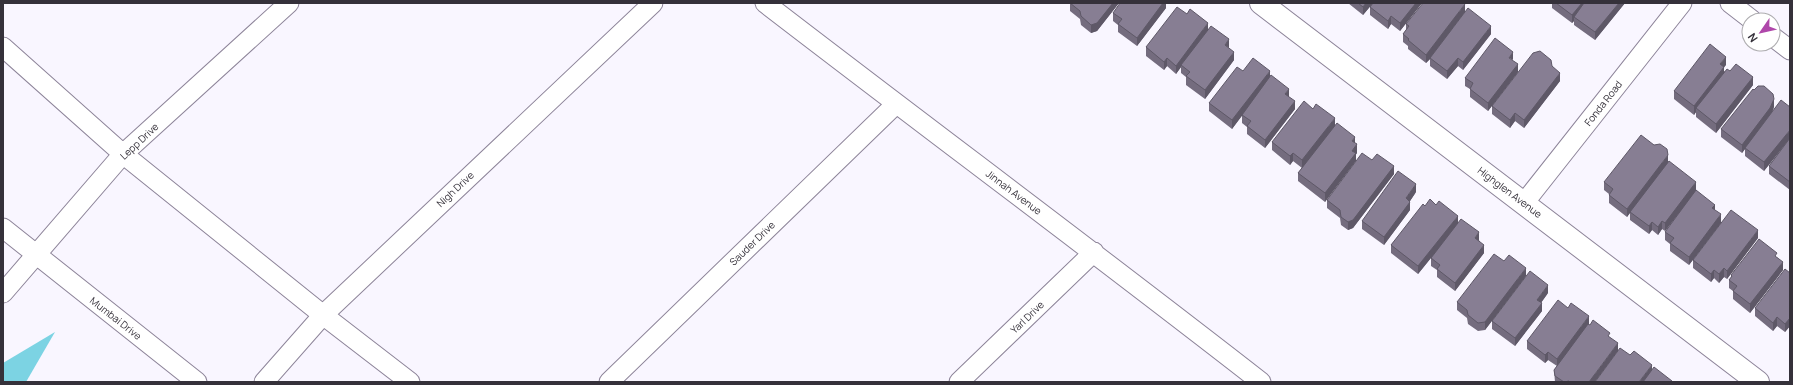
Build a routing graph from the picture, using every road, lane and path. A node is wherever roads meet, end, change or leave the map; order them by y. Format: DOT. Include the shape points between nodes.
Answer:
graph roads {
  1 [pos="289,3"];
  2 [pos="653,3"];
  3 [pos="765,3"];
  4 [pos="1261,3"];
  5 [pos="1682,3"];
  6 [pos="1730,3"];
  7 [pos="1742,12"];
  8 [pos="1781,43"];
  9 [pos="3,47"];
  10 [pos="1790,50"];
  11 [pos="896,104"];
  12 [pos="124,154"];
  13 [pos="1524,203"];
  14 [pos="3,228"];
  15 [pos="1094,252"];
  16 [pos="35,254"];
  17 [pos="3,293"];
  18 [pos="323,314"];
  19 [pos="197,382"];
  20 [pos="264,382"];
  21 [pos="410,382"];
  22 [pos="609,382"];
  23 [pos="959,382"];
  24 [pos="1261,382"];
  25 [pos="1758,382"];
  1 -- 12 [label="street, Lepp Drive"];
  2 -- 18 [label="street, Nigh Drive"];
  3 -- 11 [label="street, Jinnah Avenue"];
  4 -- 13 [label="street, Highglen Avenue"];
  5 -- 13 [label="street, Fonda Road"];
  6 -- 7 [label="street"];
  8 -- 10 [label="street"];
  9 -- 12 [label="street"];
  11 -- 15 [label="street, Jinnah Avenue"];
  11 -- 22 [label="street, Sauder Drive"];
  12 -- 16 [label="street, Lepp Drive"];
  12 -- 18 [label="street"];
  13 -- 25 [label="street, Highglen Avenue"];
  14 -- 16 [label="street, Mumbai Drive"];
  15 -- 23 [label="street, Yarl Drive"];
  15 -- 24 [label="street, Jinnah Avenue"];
  16 -- 17 [label="street, Lepp Drive"];
  16 -- 19 [label="street, Mumbai Drive"];
  18 -- 20 [label="street, Nigh Drive"];
  18 -- 21 [label="street"];
}
